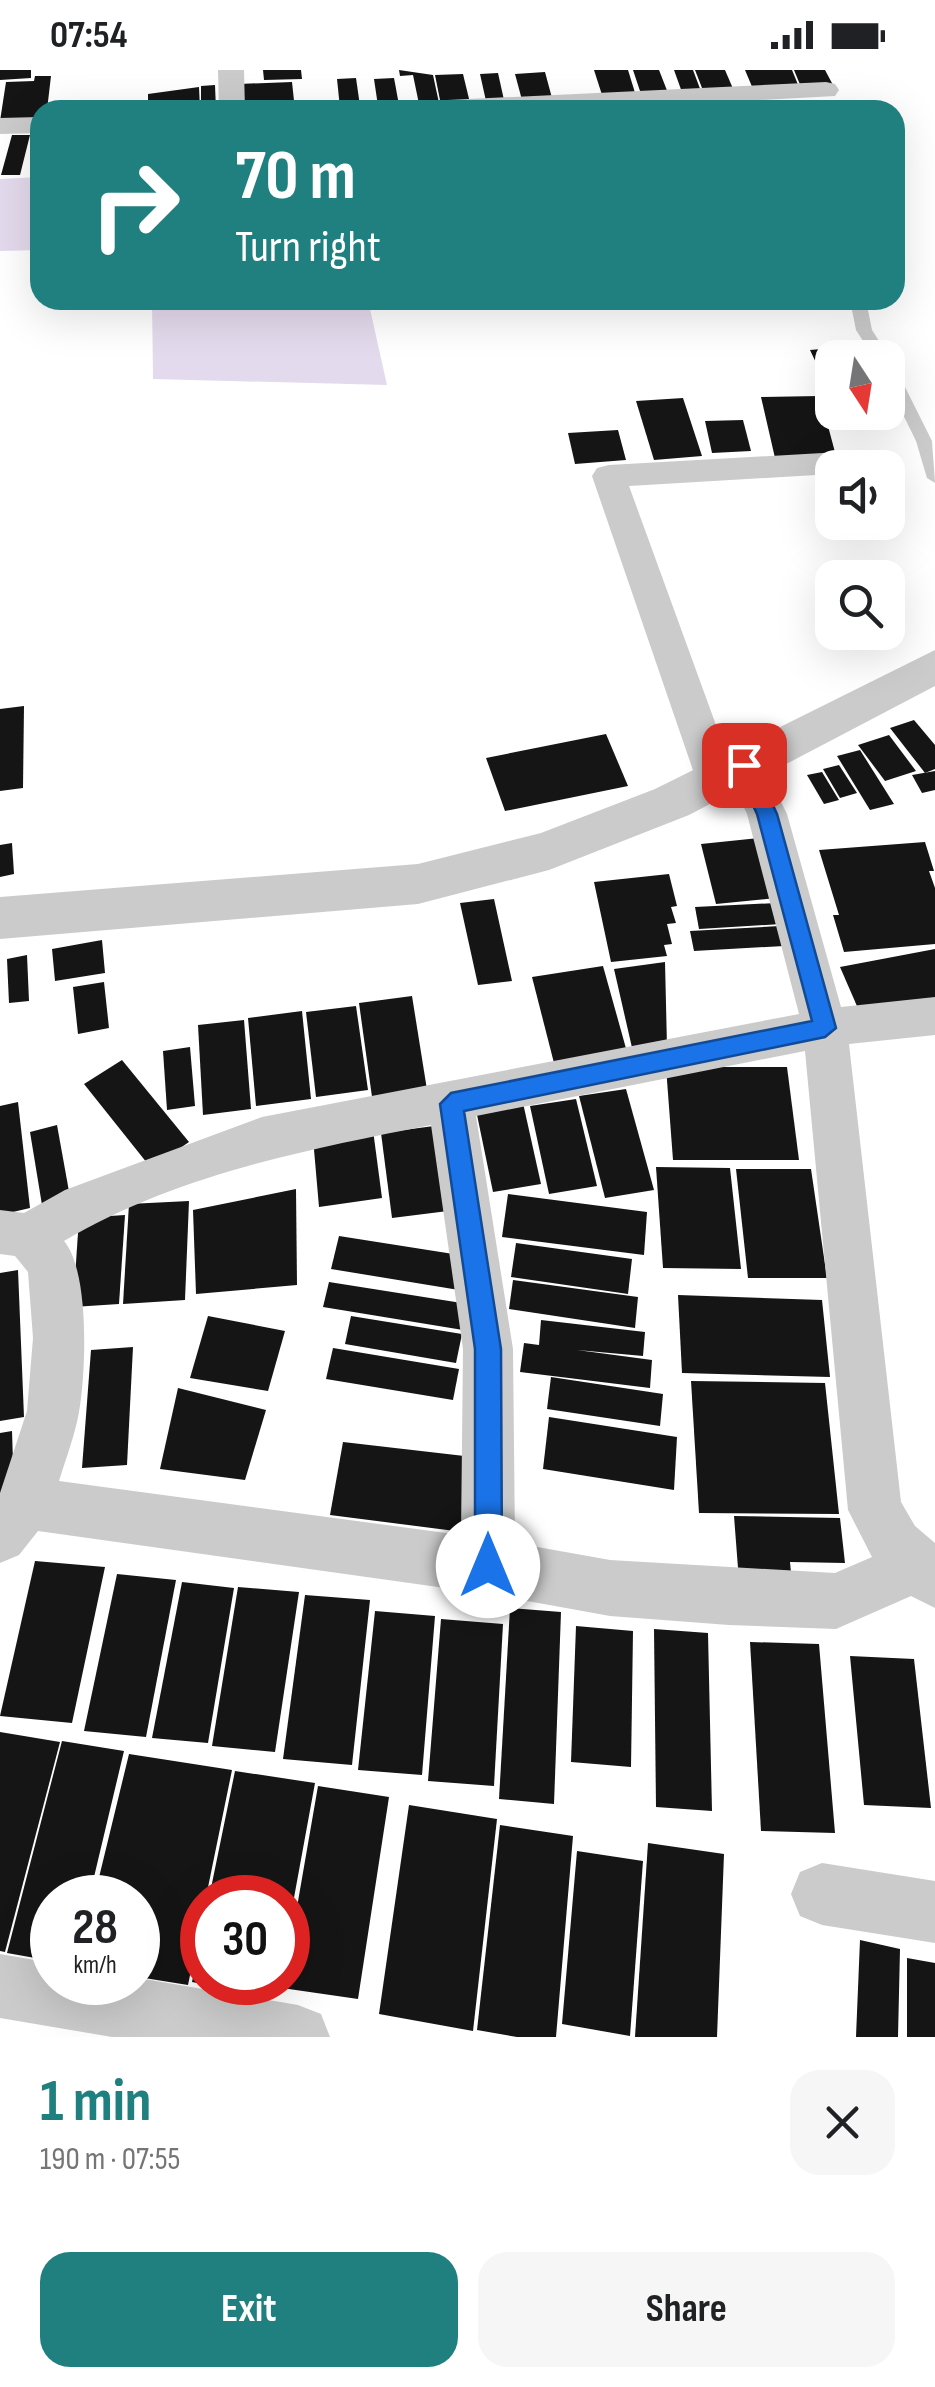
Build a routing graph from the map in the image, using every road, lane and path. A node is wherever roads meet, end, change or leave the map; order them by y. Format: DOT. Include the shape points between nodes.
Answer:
graph roads {
  1 [pos="231,70"];
  2 [pos="826,90"];
  3 [pos="232,100"];
  4 [pos="616,100"];
  5 [pos="30,125"];
  6 [pos="0,126"];
  7 [pos="860,310"];
  8 [pos="870,340"];
  9 [pos="905,403"];
  10 [pos="815,464"];
  11 [pos="935,478"];
  12 [pos="935,666"];
  13 [pos="730,772"];
  14 [pos="0,918"];
  15 [pos="935,1016"];
  16 [pos="825,1028"];
  17 [pos="451,1104"];
  18 [pos="14,1234"];
  19 [pos="13,1519"];
  20 [pos="488,1566"];
  21 [pos="924,1573"];
  22 [pos="822,1894"];
  23 [pos="935,1912"];
  24 [pos="0,1986"];
  25 [pos="298,2037"];
  1 -- 3 [label="street"];
  2 -- 4 [label="street"];
  5 -- 6 [label="street"];
  7 -- 8 [label="lane"];
  9 -- 11 [label="lane"];
  10 -- 13 [label="street" via="609,476"];
  12 -- 13 [label="street"];
  13 -- 14 [label="street" via="549,850 418,884"];
  13 -- 16 [label="street" via="767,814"];
  15 -- 16 [label="street"];
  16 -- 17 [label="street"];
  16 -- 21 [label="street" via="875,1510"];
  17 -- 18 [label="street" via="262,1138"];
  17 -- 20 [label="street" via="488,1349"];
  18 -- 19 [label="street" via="52,1264 58,1338 53,1410"];
  19 -- 20 [label="street"];
  20 -- 21 [label="street" via="610,1588 836,1602"];
  22 -- 23 [label="street"];
  24 -- 25 [label="street"];
}
